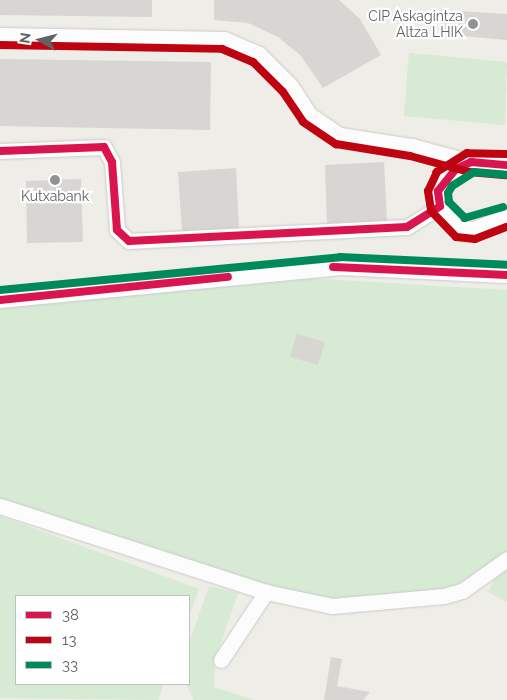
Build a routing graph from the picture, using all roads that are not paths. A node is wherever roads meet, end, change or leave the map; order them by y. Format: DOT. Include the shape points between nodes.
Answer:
graph roads {
  1 [pos="0,35"];
  2 [pos="0,151"];
  3 [pos="471,162"];
  4 [pos="507,165"];
  5 [pos="440,206"];
  6 [pos="507,216"];
  7 [pos="507,275"];
  8 [pos="0,300"];
  9 [pos="0,506"];
  10 [pos="507,559"];
  11 [pos="266,592"];
  12 [pos="221,660"];
  1 -- 3 [label="street" via="224,39 245,46 270,64 320,125 340,135 412,146"];
  2 -- 5 [label="street" via="104,147 112,162 117,230 128,241 407,227"];
  3 -- 4 [label="street"];
  3 -- 5 [label="street" via="444,179 438,191"];
  5 -- 6 [label="street" via="460,228 473,229"];
  7 -- 8 [label="street" via="386,267 325,267"];
  9 -- 11 [label="street"];
  10 -- 11 [label="street" via="462,591 405,602 332,606"];
  11 -- 12 [label="street"];
}
